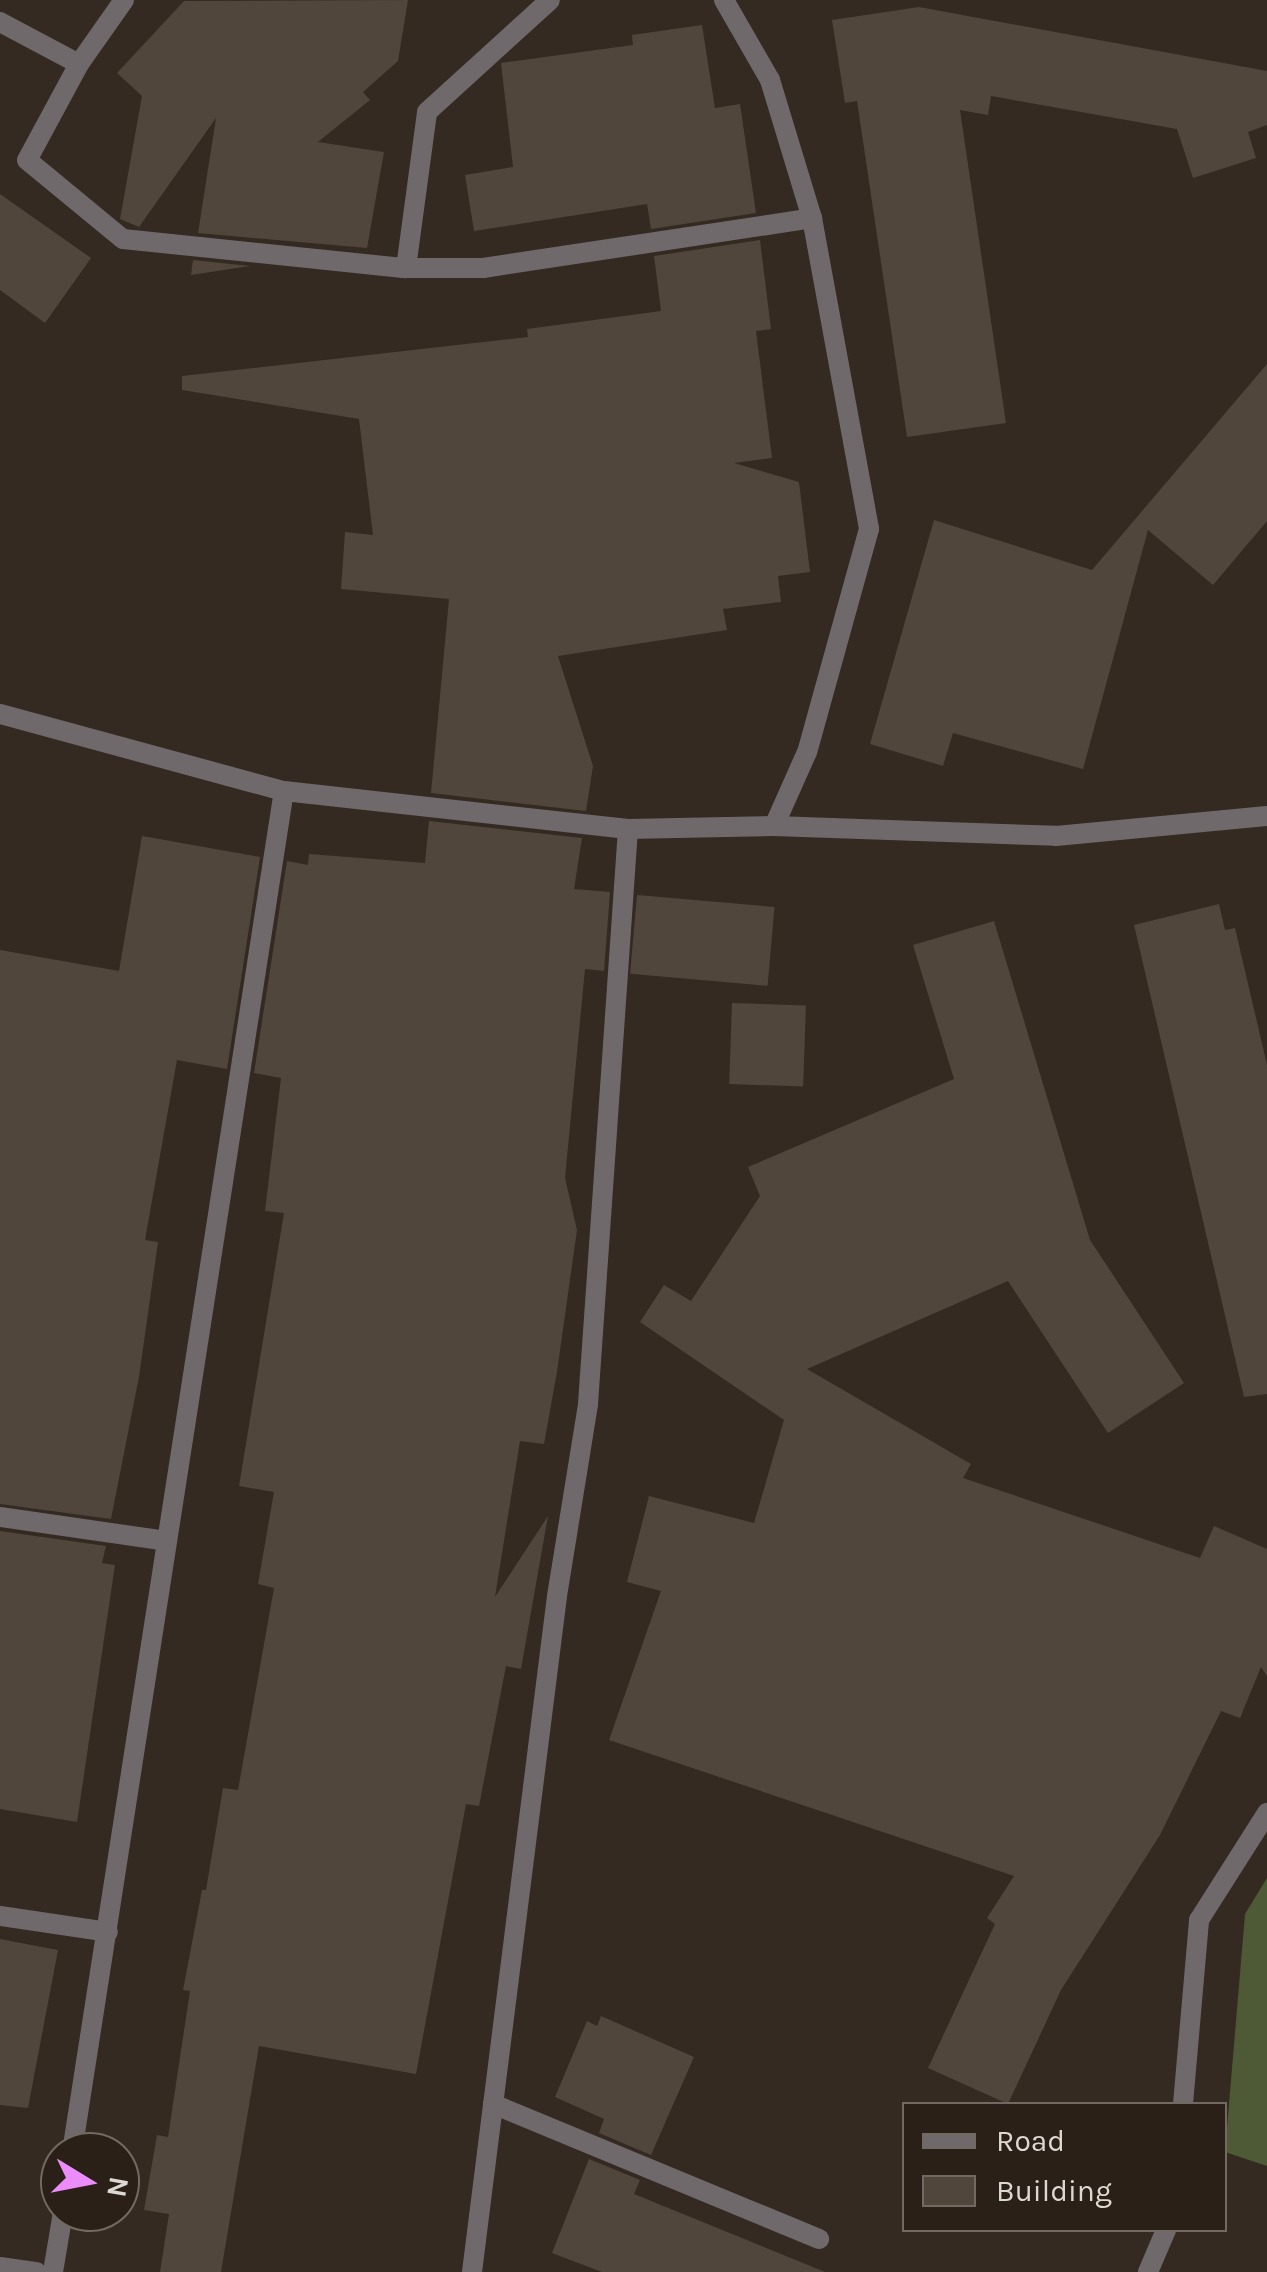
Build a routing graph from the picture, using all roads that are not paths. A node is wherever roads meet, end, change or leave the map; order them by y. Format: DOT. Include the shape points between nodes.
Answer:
graph roads {
  1 [pos="124,0"];
  2 [pos="550,0"];
  3 [pos="724,0"];
  4 [pos="0,22"];
  5 [pos="79,64"];
  6 [pos="812,218"];
  7 [pos="406,268"];
  8 [pos="0,714"];
  9 [pos="284,792"];
  10 [pos="1267,816"];
  11 [pos="774,826"];
  12 [pos="628,828"];
  13 [pos="0,1517"];
  14 [pos="166,1541"];
  15 [pos="1267,1814"];
  16 [pos="0,1916"];
  17 [pos="108,1932"];
  18 [pos="1183,2102"];
  19 [pos="494,2104"];
  20 [pos="75,2132"];
  21 [pos="59,2232"];
  22 [pos="1165,2232"];
  23 [pos="818,2239"];
  24 [pos="0,2266"];
  25 [pos="37,2272"];
  26 [pos="53,2272"];
  27 [pos="472,2272"];
  28 [pos="1148,2272"];
  1 -- 5 [label="street"];
  2 -- 7 [label="street" via="426,112"];
  3 -- 6 [label="street" via="770,80"];
  4 -- 5 [label="street"];
  5 -- 7 [label="street" via="28,160 124,239"];
  6 -- 7 [label="street" via="483,268"];
  6 -- 11 [label="street" via="869,529 807,752"];
  8 -- 9 [label="street"];
  9 -- 12 [label="street"];
  9 -- 14 [label="street"];
  10 -- 11 [label="street" via="1056,836"];
  11 -- 12 [label="street"];
  12 -- 19 [label="street" via="588,1404 557,1596"];
  13 -- 14 [label="street"];
  14 -- 17 [label="street"];
  15 -- 18 [label="street" via="1198,1920"];
  16 -- 17 [label="street"];
  17 -- 20 [label="street"];
  19 -- 23 [label="street"];
  19 -- 27 [label="street"];
  21 -- 26 [label="street"];
  22 -- 28 [label="street"];
  24 -- 25 [label="street"];
}
